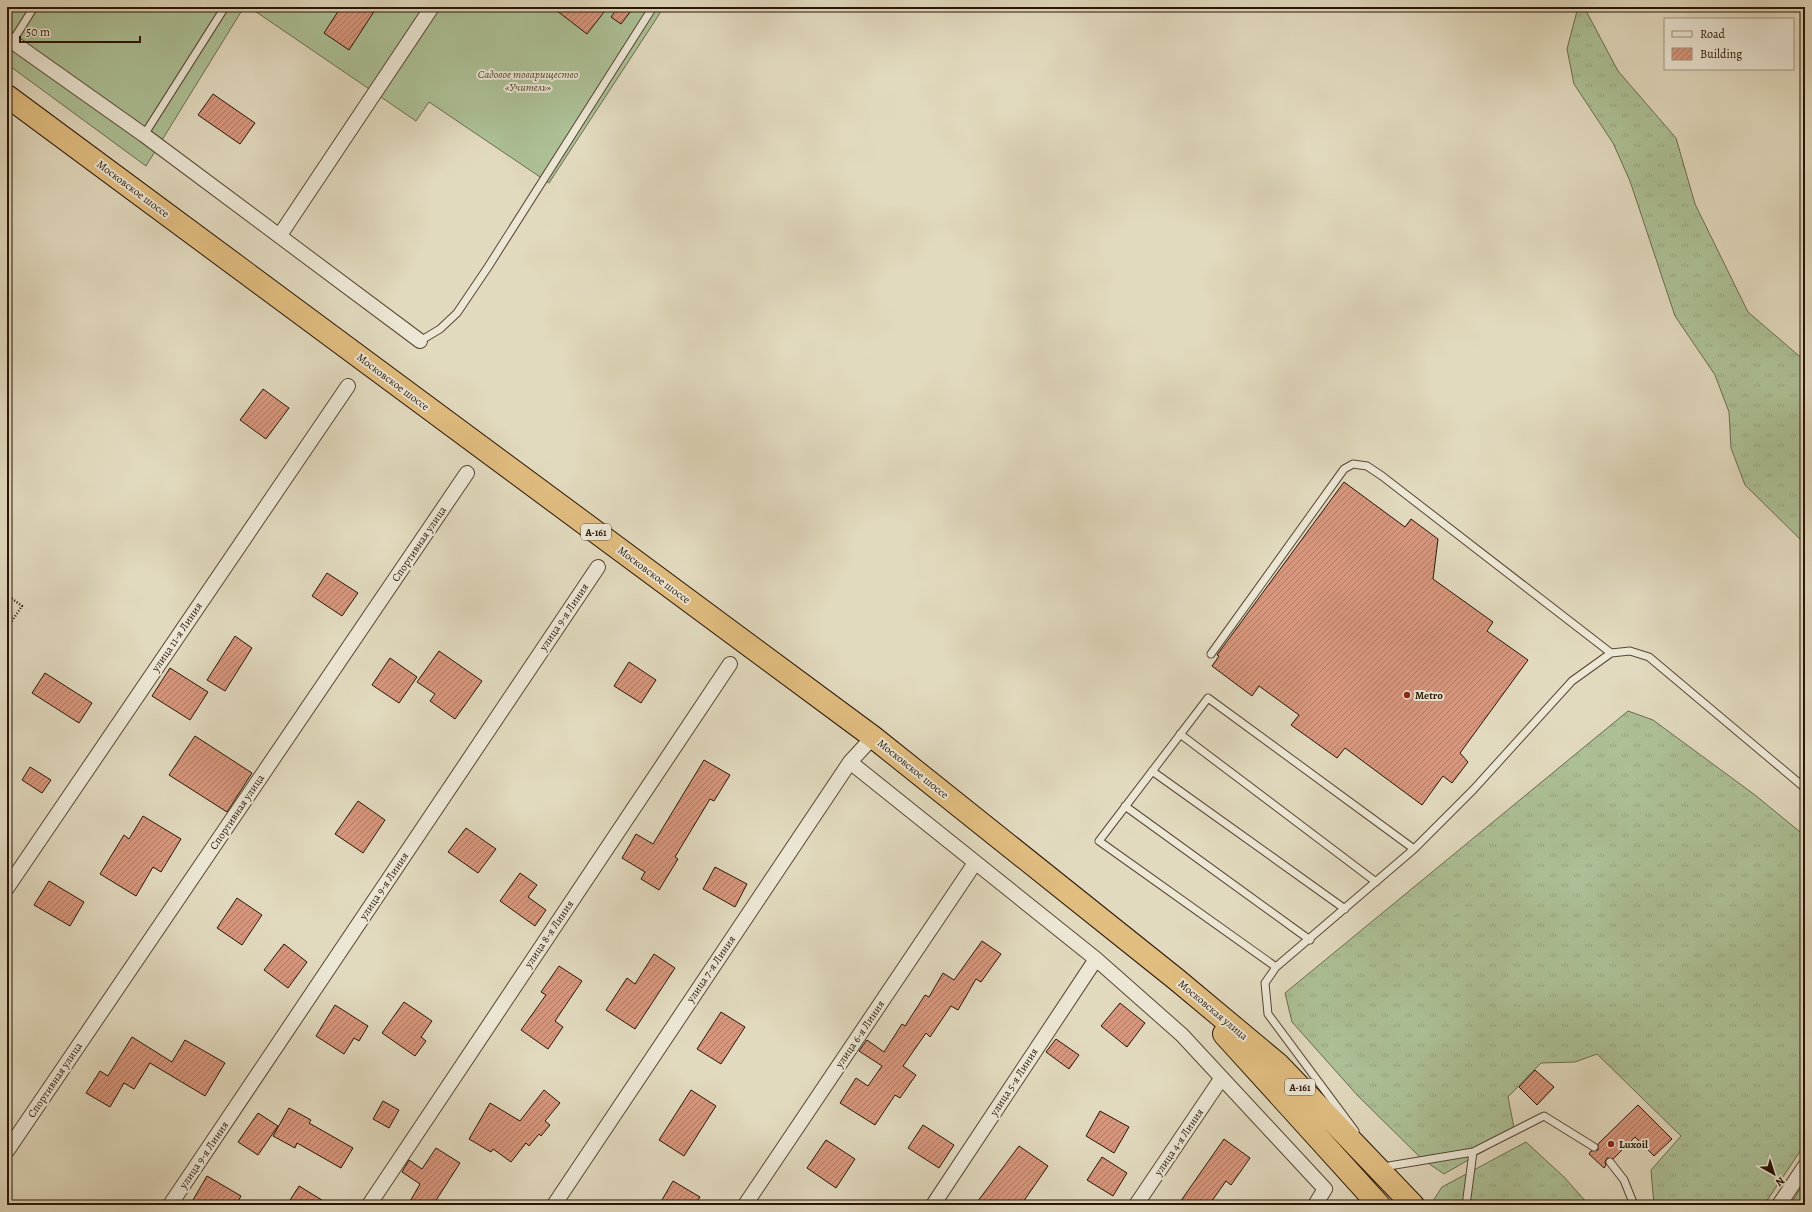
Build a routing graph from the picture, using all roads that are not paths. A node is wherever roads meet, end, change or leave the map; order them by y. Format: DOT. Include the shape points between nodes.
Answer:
graph roads {
  1 [pos="34,7"];
  2 [pos="226,7"];
  3 [pos="432,7"];
  4 [pos="653,7"];
  5 [pos="9,40"];
  6 [pos="7,96"];
  7 [pos="144,135"];
  8 [pos="280,235"];
  9 [pos="420,341"];
  10 [pos="348,386"];
  11 [pos="467,473"];
  12 [pos="598,567"];
  13 [pos="1611,653"];
  14 [pos="1211,654"];
  15 [pos="730,664"];
  16 [pos="1180,734"];
  17 [pos="873,737"];
  18 [pos="850,762"];
  19 [pos="1152,772"];
  20 [pos="1805,788"];
  21 [pos="1125,806"];
  22 [pos="1414,849"];
  23 [pos="975,862"];
  24 [pos="1376,882"];
  25 [pos="7,888"];
  26 [pos="1345,909"];
  27 [pos="1310,940"];
  28 [pos="1096,959"];
  29 [pos="1276,967"];
  30 [pos="1176,979"];
  31 [pos="1221,1079"];
  32 [pos="1326,1114"];
  33 [pos="1348,1120"];
  34 [pos="1594,1147"];
  35 [pos="7,1151"];
  36 [pos="1473,1152"];
  37 [pos="1610,1162"];
  38 [pos="1805,1166"];
  39 [pos="1378,1168"];
  40 [pos="170,1205"];
  41 [pos="369,1205"];
  42 [pos="554,1205"];
  43 [pos="745,1205"];
  44 [pos="933,1205"];
  45 [pos="1136,1205"];
  46 [pos="1315,1205"];
  47 [pos="1379,1205"];
  48 [pos="1413,1205"];
  49 [pos="1468,1205"];
  50 [pos="1634,1205"];
  51 [pos="1779,1205"];
  1 -- 5 [label="lane"];
  2 -- 7 [label="lane"];
  3 -- 8 [label="street"];
  4 -- 9 [label="lane" via="457,313 440,329"];
  5 -- 7 [label="street"];
  6 -- 17 [label="highway, Московское шоссе / А-161"];
  7 -- 8 [label="street"];
  8 -- 9 [label="street"];
  10 -- 25 [label="street, улица 11-я Линия"];
  11 -- 35 [label="street, Спортивная улица"];
  12 -- 40 [label="street, улица 9-я Линия"];
  13 -- 14 [label="lane" via="1382,476 1366,466 1353,464 1344,469"];
  13 -- 20 [label="lane" via="1630,651 1649,657"];
  13 -- 22 [label="lane" via="1572,681 1473,790"];
  15 -- 41 [label="street, улица 8-я Линия"];
  16 -- 19 [label="lane"];
  16 -- 22 [label="lane" via="1208,698"];
  16 -- 24 [label="lane"];
  17 -- 18 [label="street, улица 7-я Линия"];
  17 -- 30 [label="highway, Московское шоссе / А-161"];
  18 -- 23 [label="street"];
  18 -- 42 [label="street, улица 7-я Линия"];
  19 -- 21 [label="lane"];
  19 -- 26 [label="lane"];
  21 -- 27 [label="lane"];
  21 -- 29 [label="lane" via="1099,841"];
  22 -- 24 [label="lane"];
  23 -- 28 [label="street"];
  23 -- 43 [label="street, улица 6-я Линия"];
  24 -- 26 [label="lane"];
  26 -- 27 [label="lane"];
  27 -- 29 [label="lane"];
  28 -- 31 [label="street" via="1182,1035"];
  28 -- 44 [label="street, улица 5-я Линия"];
  29 -- 33 [label="lane" via="1265,983 1268,1014"];
  30 -- 32 [label="highway, Московская улица / А-161" via="1279,1065"];
  30 -- 47 [label="highway, Московская улица / А-161"];
  31 -- 45 [label="street, улица 4-я Линия"];
  31 -- 46 [label="street" via="1325,1189"];
  32 -- 33 [label="lane"];
  32 -- 39 [label="highway, Московская улица / А-161"];
  33 -- 39 [label="lane"];
  34 -- 36 [label="lane" via="1544,1116"];
  36 -- 39 [label="lane"];
  36 -- 49 [label="lane"];
  37 -- 50 [label="lane" via="1624,1180"];
  38 -- 51 [label="street"];
  39 -- 48 [label="highway, Московская улица / А-161"];
}
